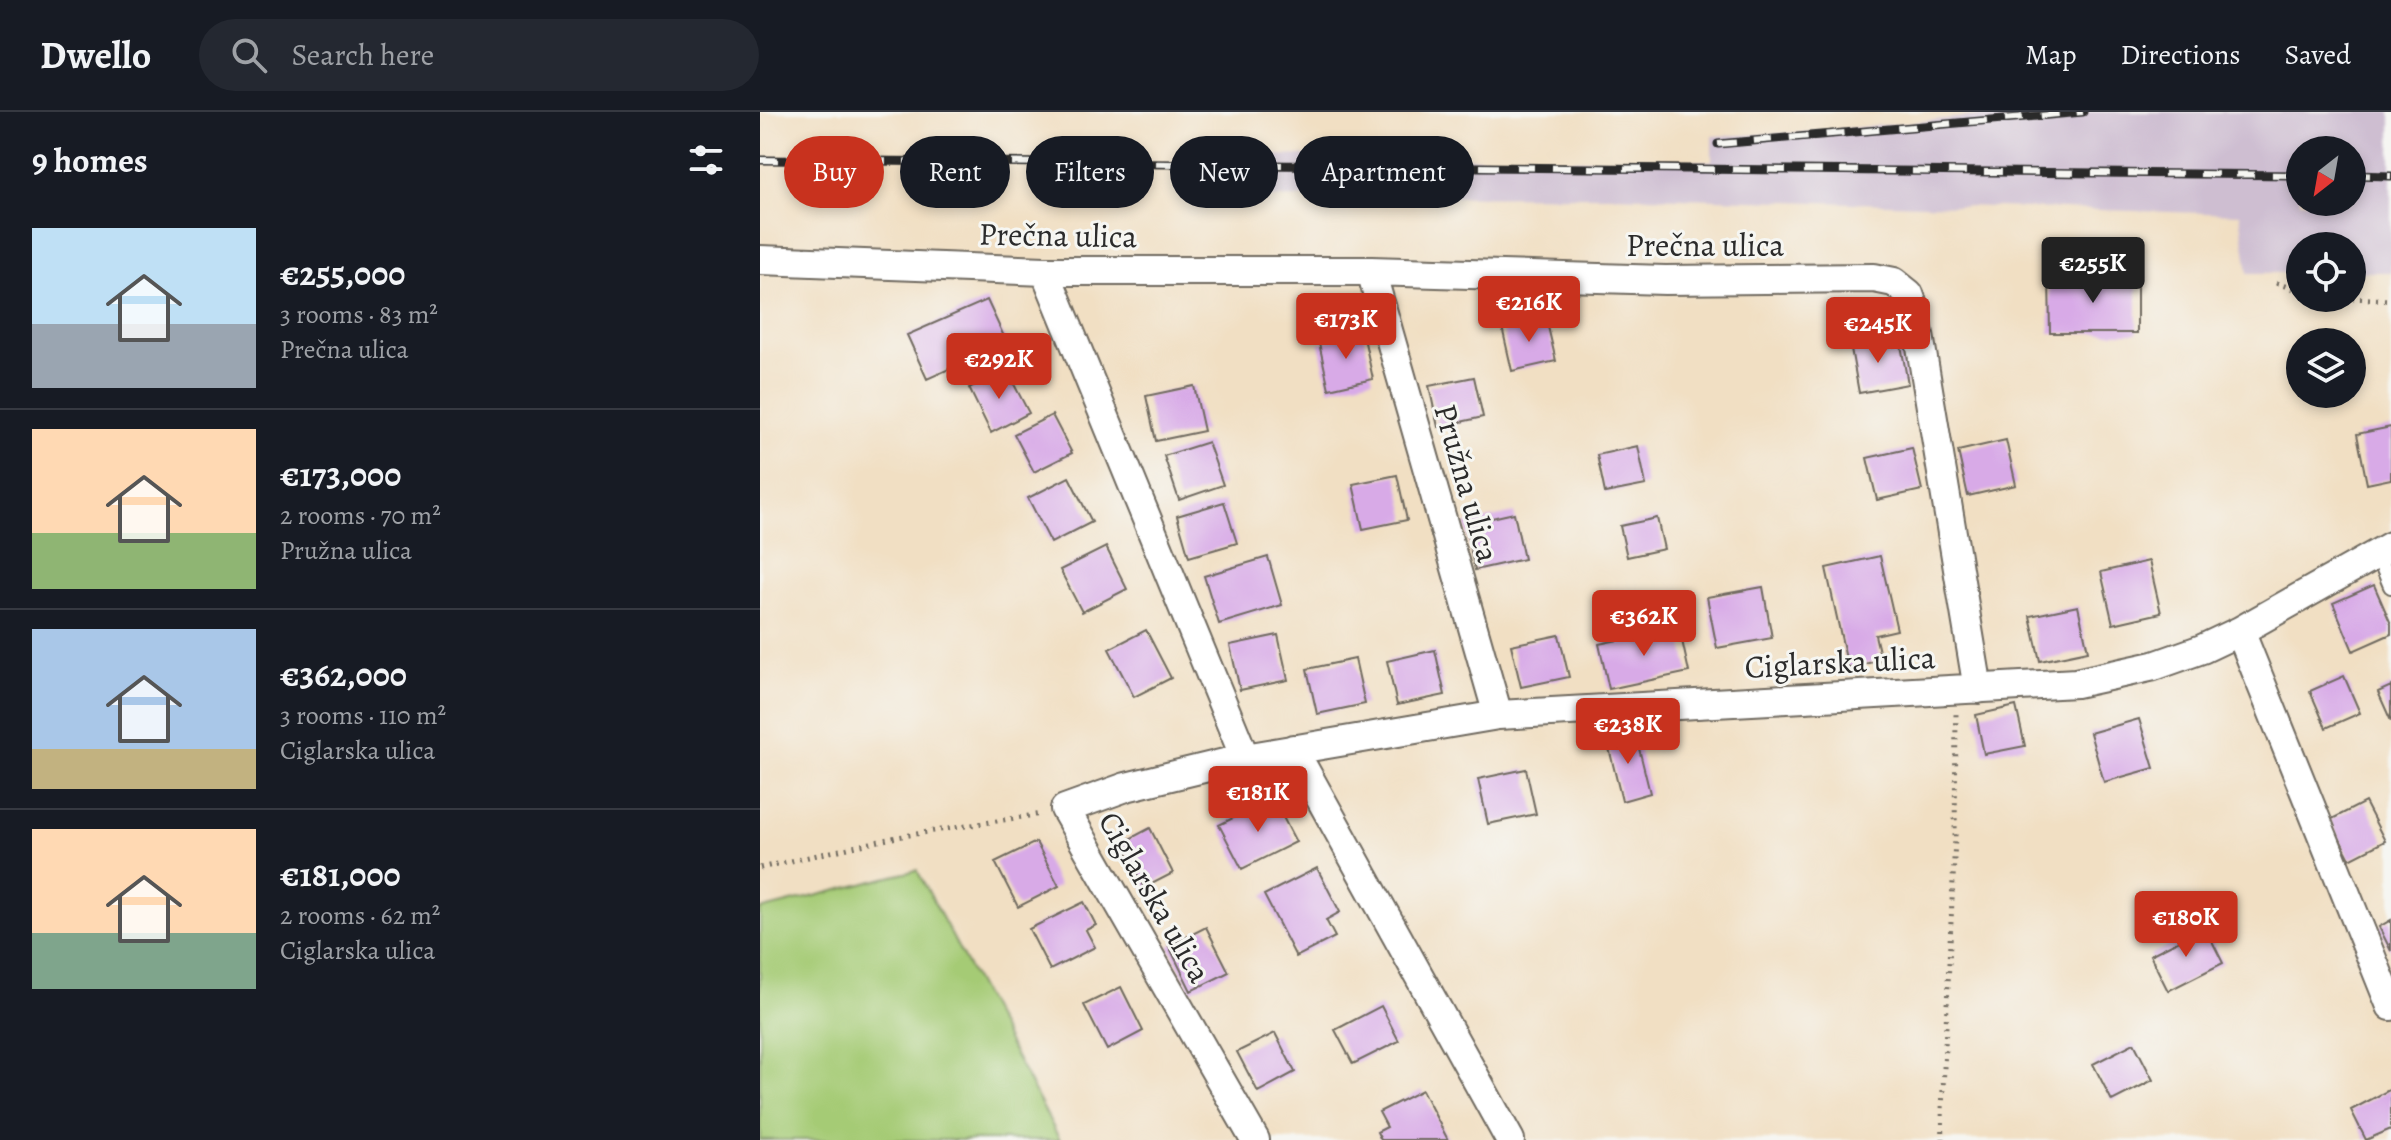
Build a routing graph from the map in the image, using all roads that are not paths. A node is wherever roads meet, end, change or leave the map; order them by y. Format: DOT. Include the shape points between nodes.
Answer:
graph roads {
  1 [pos="760,260"];
  2 [pos="1045,271"];
  3 [pos="1371,271"];
  4 [pos="2384,550"];
  5 [pos="2391,586"];
  6 [pos="2240,631"];
  7 [pos="1967,689"];
  8 [pos="1498,715"];
  9 [pos="1293,749"];
  10 [pos="1245,758"];
  11 [pos="2391,1006"];
  12 [pos="1255,1140"];
  13 [pos="1510,1140"];
  1 -- 2 [label="street, Prečna ulica"];
  2 -- 3 [label="street, Prečna ulica"];
  2 -- 10 [label="street"];
  3 -- 7 [label="street, Prečna ulica" via="1894,282 1909,294 1915,311"];
  3 -- 8 [label="street, Pružna ulica"];
  4 -- 5 [label="lane"];
  4 -- 6 [label="street, Ciglarska ulica"];
  6 -- 7 [label="street, Ciglarska ulica" via="2154,666 2076,683"];
  6 -- 11 [label="street"];
  7 -- 8 [label="street, Ciglarska ulica"];
  8 -- 9 [label="street, Ciglarska ulica"];
  9 -- 10 [label="street, Ciglarska ulica"];
  9 -- 13 [label="street"];
  10 -- 12 [label="street, Ciglarska ulica" via="1126,787 1065,809"];
}
